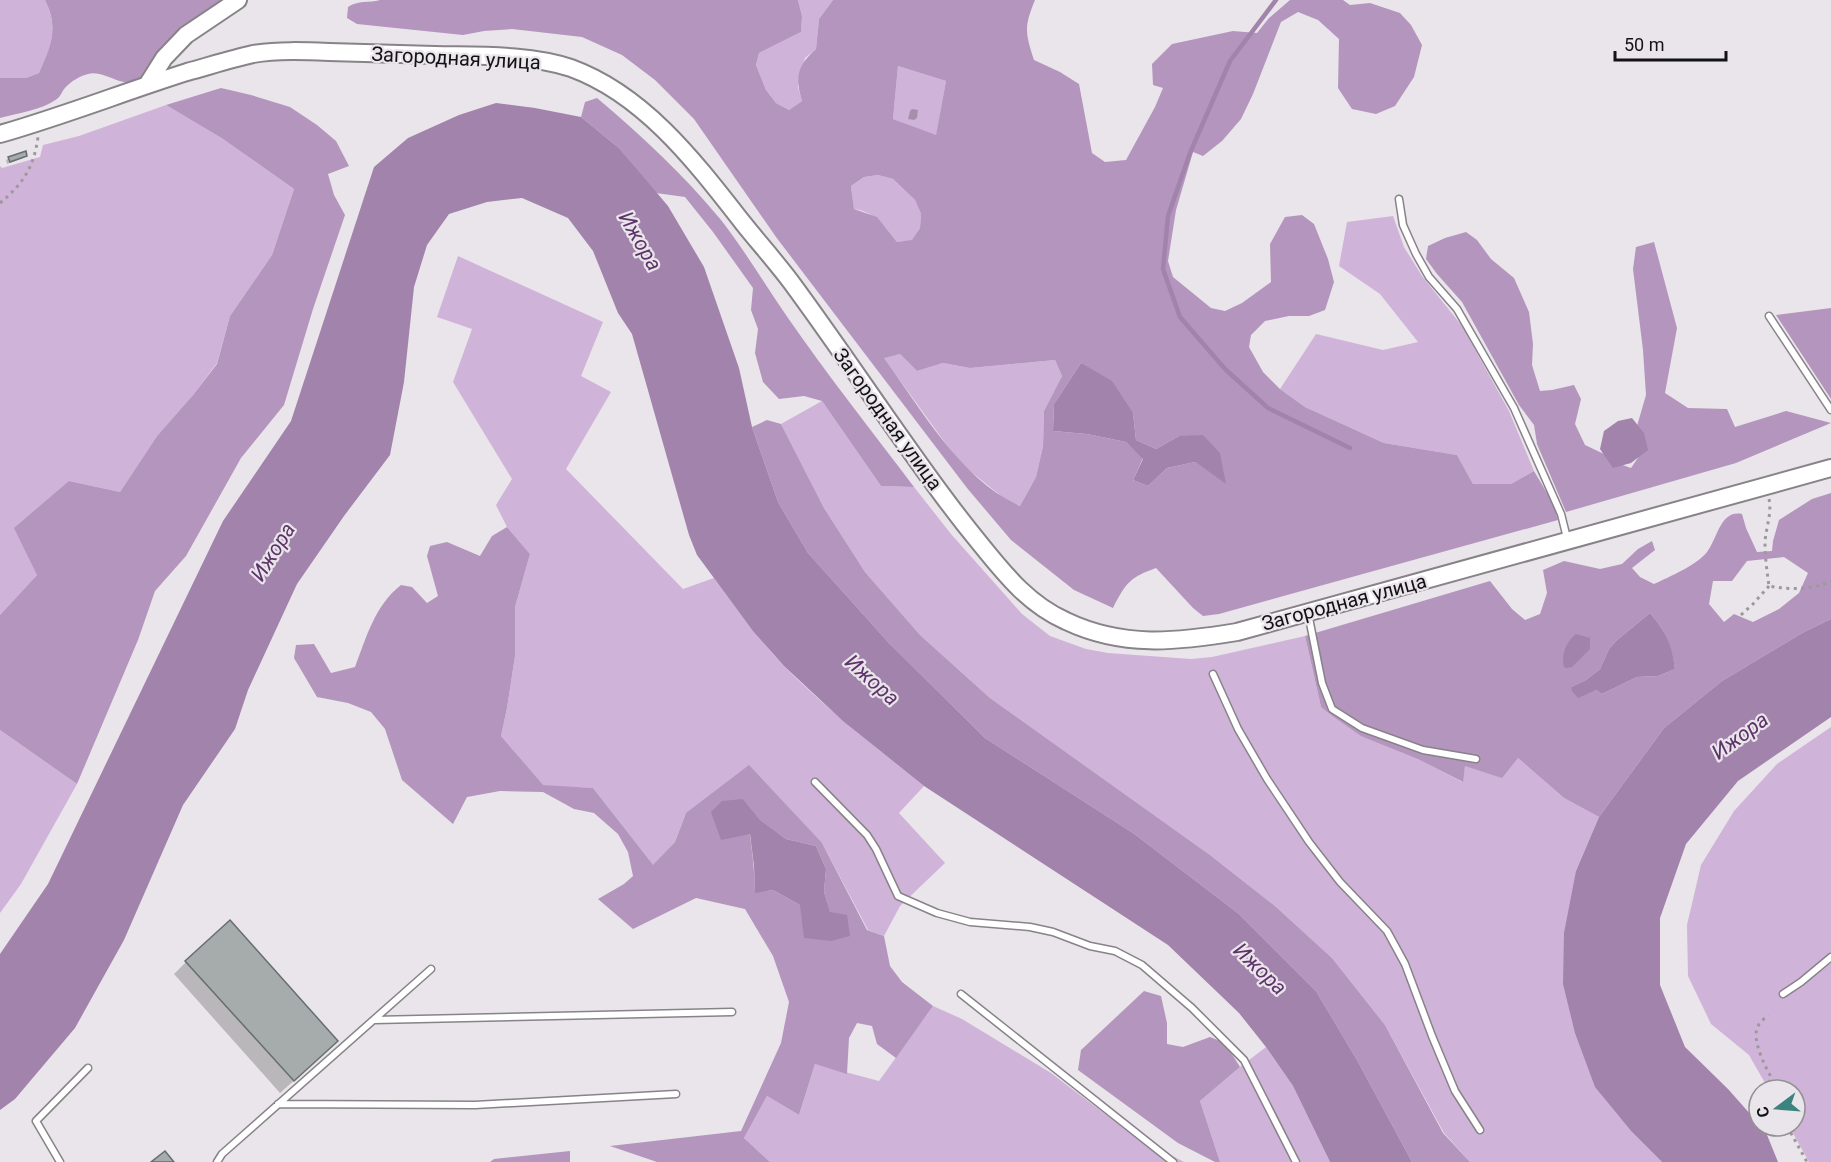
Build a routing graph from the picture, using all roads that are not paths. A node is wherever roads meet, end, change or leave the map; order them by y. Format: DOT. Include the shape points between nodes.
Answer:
graph roads {
  1 [pos="237,0"];
  2 [pos="147,85"];
  3 [pos="0,134"];
  4 [pos="1399,199"];
  5 [pos="1769,316"];
  6 [pos="1831,410"];
  7 [pos="1831,468"];
  8 [pos="1568,542"];
  9 [pos="1308,612"];
  10 [pos="1213,674"];
  11 [pos="1476,759"];
  12 [pos="815,782"];
  13 [pos="1831,957"];
  14 [pos="431,969"];
  15 [pos="961,994"];
  16 [pos="1783,994"];
  17 [pos="732,1012"];
  18 [pos="374,1020"];
  19 [pos="88,1068"];
  20 [pos="676,1094"];
  21 [pos="278,1104"];
  22 [pos="1480,1130"];
  23 [pos="60,1162"];
  24 [pos="217,1162"];
  25 [pos="1173,1162"];
  26 [pos="1296,1162"];
  1 -- 2 [label="main road" via="186,35 164,58"];
  2 -- 3 [label="main road, Загородная улица"];
  2 -- 9 [label="main road, Загородная улица" via="231,59 290,51 527,60 570,68 606,84 668,134 714,185 789,280 953,510 1009,580 1042,609 1102,635 1146,641 1237,632"];
  4 -- 8 [label="lane" via="1403,225 1420,261 1457,309 1514,408 1561,514"];
  5 -- 6 [label="lane"];
  7 -- 8 [label="main road, Загородная улица"];
  8 -- 9 [label="main road, Загородная улица"];
  9 -- 11 [label="lane" via="1322,684 1332,709 1362,729 1423,750"];
  10 -- 22 [label="lane" via="1238,729 1291,815 1340,882 1387,931 1405,964 1455,1091"];
  12 -- 26 [label="lane" via="867,835 898,896 970,922 1053,932 1115,951 1142,965 1244,1060"];
  13 -- 16 [label="lane"];
  14 -- 18 [label="lane"];
  15 -- 25 [label="lane"];
  17 -- 18 [label="lane"];
  18 -- 21 [label="lane"];
  19 -- 23 [label="lane" via="36,1121"];
  20 -- 21 [label="lane" via="475,1105"];
  21 -- 24 [label="lane"];
}
